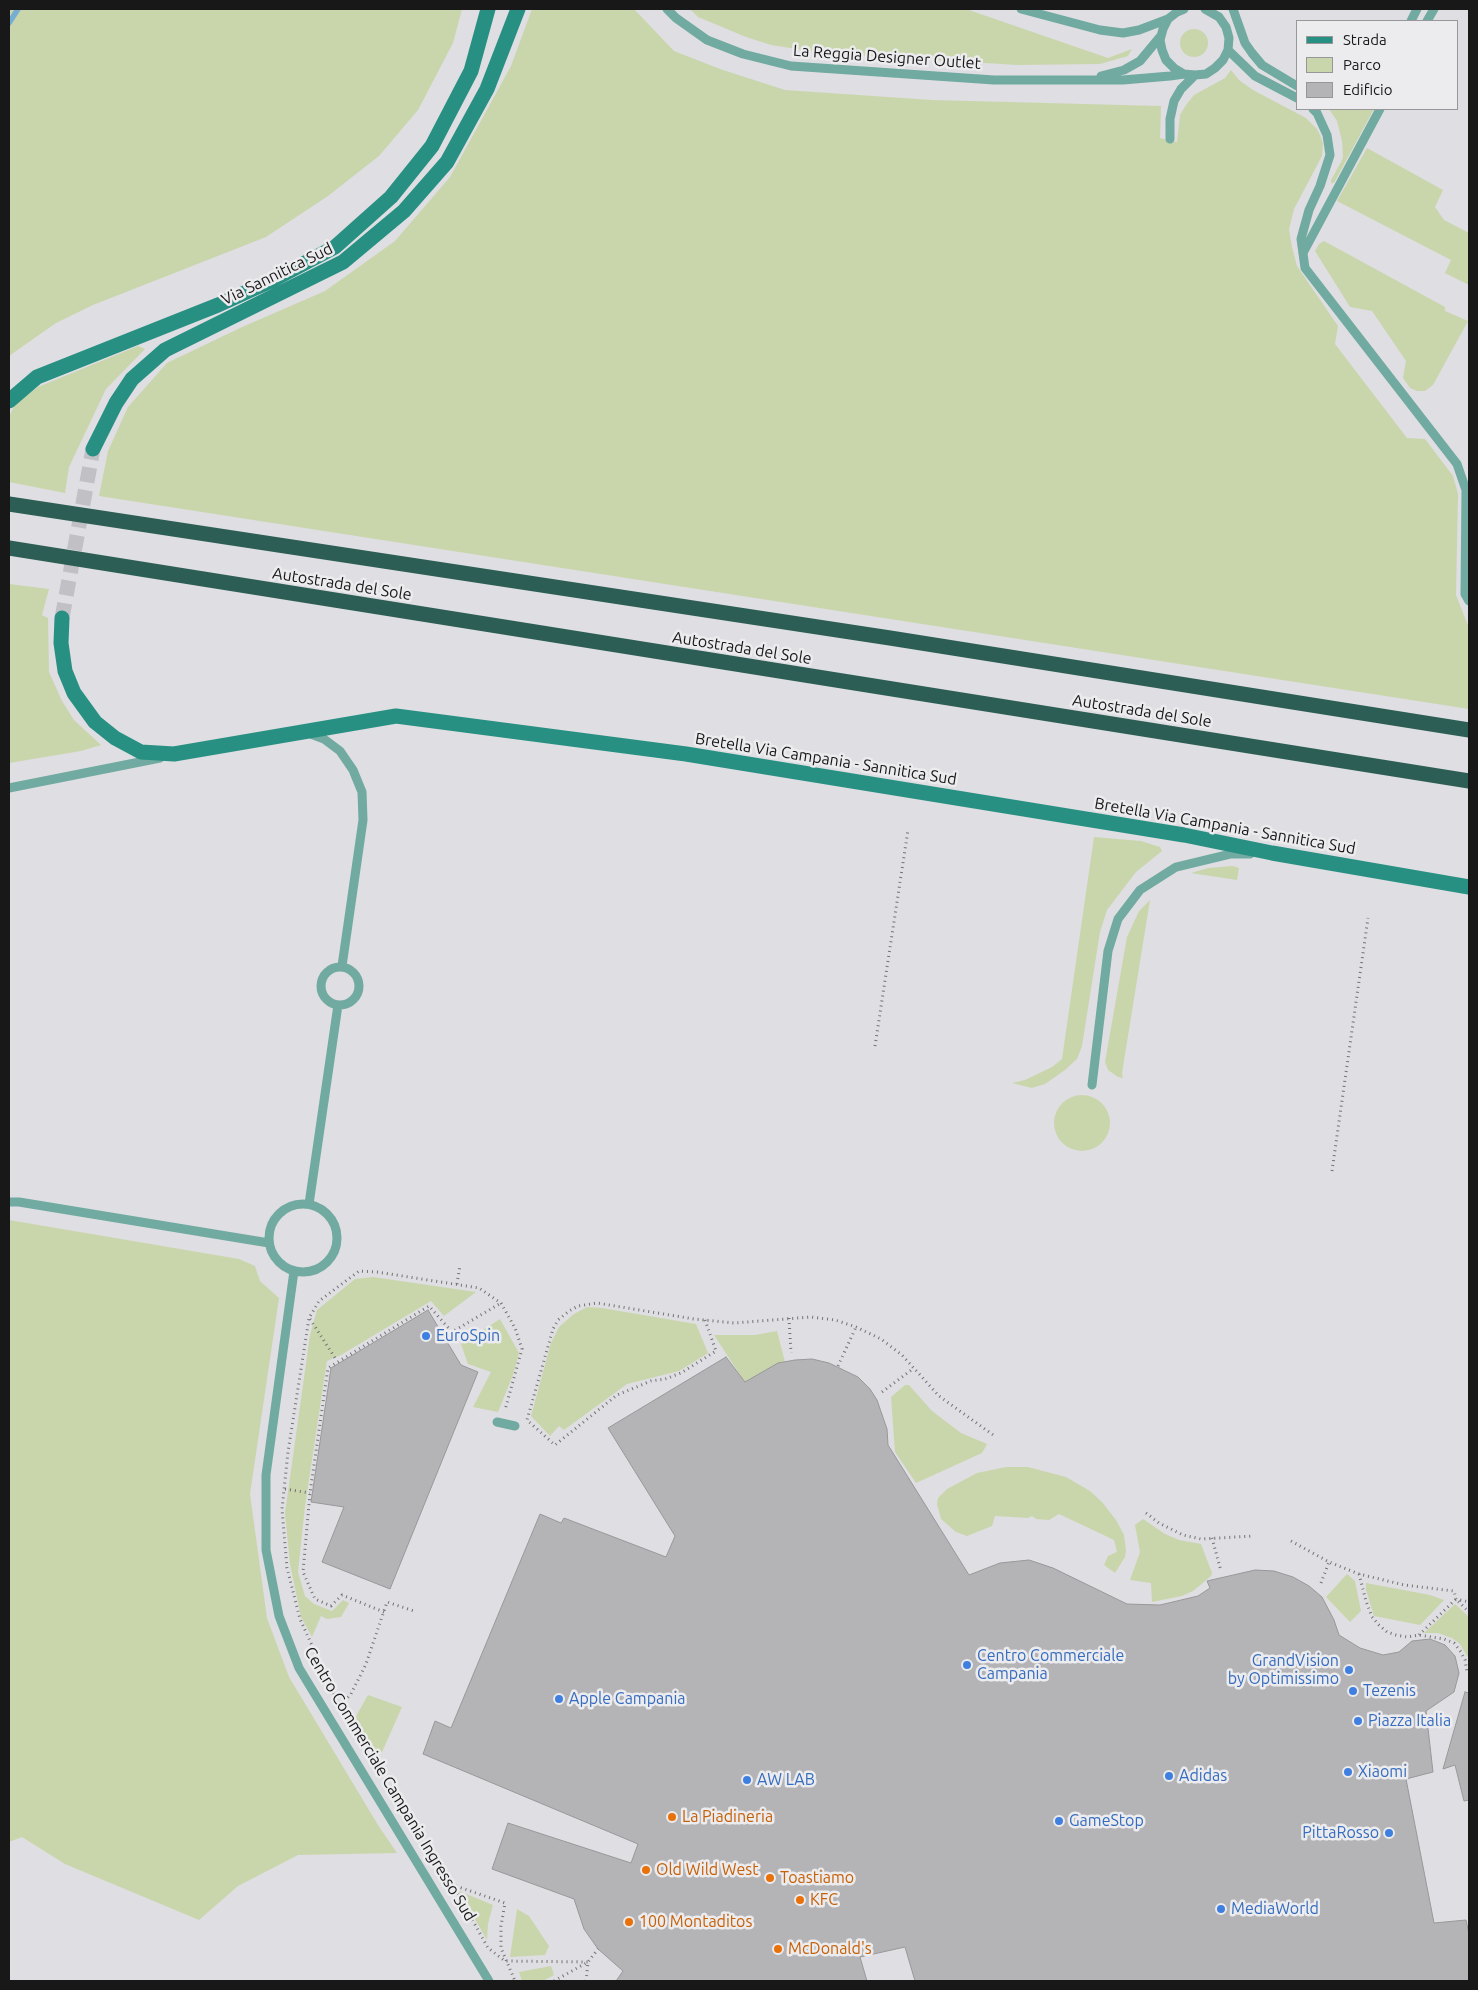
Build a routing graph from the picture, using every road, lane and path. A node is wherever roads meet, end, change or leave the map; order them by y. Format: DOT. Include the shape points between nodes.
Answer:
graph roads {
  1 [pos="488,9"];
  2 [pos="497,9"];
  3 [pos="518,9"];
  4 [pos="666,9"];
  5 [pos="1020,9"];
  6 [pos="1184,9"];
  7 [pos="1205,9"];
  8 [pos="1233,9"];
  9 [pos="1418,9"];
  10 [pos="1434,9"];
  11 [pos="1220,13"];
  12 [pos="1168,19"];
  13 [pos="1412,20"];
  14 [pos="1428,20"];
  15 [pos="484,24"];
  16 [pos="1161,35"];
  17 [pos="1228,50"];
  18 [pos="1184,74"];
  19 [pos="1195,75"];
  20 [pos="1091,79"];
  21 [pos="1296,85"];
  22 [pos="1296,97"];
  23 [pos="1314,110"];
  24 [pos="1379,110"];
  25 [pos="1170,139"];
  26 [pos="1303,253"];
  27 [pos="9,400"];
  28 [pos="92,449"];
  29 [pos="9,504"];
  30 [pos="9,548"];
  31 [pos="1469,601"];
  32 [pos="62,618"];
  33 [pos="1469,730"];
  34 [pos="305,731"];
  35 [pos="174,754"];
  36 [pos="1469,781"];
  37 [pos="9,788"];
  38 [pos="908,830"];
  39 [pos="1272,853"];
  40 [pos="1469,887"];
  41 [pos="1368,918"];
  42 [pos="342,966"];
  43 [pos="338,1006"];
  44 [pos="875,1046"];
  45 [pos="1092,1085"];
  46 [pos="1332,1171"];
  47 [pos="9,1197"];
  48 [pos="9,1202"];
  49 [pos="19,1202"];
  50 [pos="309,1204"];
  51 [pos="269,1243"];
  52 [pos="460,1265"];
  53 [pos="294,1271"];
  54 [pos="457,1284"];
  55 [pos="501,1303"];
  56 [pos="309,1318"];
  57 [pos="788,1318"];
  58 [pos="705,1320"];
  59 [pos="856,1327"];
  60 [pos="791,1353"];
  61 [pos="337,1361"];
  62 [pos="838,1366"];
  63 [pos="914,1368"];
  64 [pos="882,1392"];
  65 [pos="499,1422"];
  66 [pos="515,1426"];
  67 [pos="996,1437"];
  68 [pos="285,1489"];
  69 [pos="310,1493"];
  70 [pos="1146,1513"];
  71 [pos="1254,1536"];
  72 [pos="1212,1538"];
  73 [pos="1291,1541"];
  74 [pos="1329,1562"];
  75 [pos="1221,1571"];
  76 [pos="1359,1574"];
  77 [pos="1321,1583"];
  78 [pos="1456,1599"];
  79 [pos="1469,1602"];
  80 [pos="414,1611"];
  81 [pos="384,1612"];
  82 [pos="1469,1612"];
  83 [pos="1419,1635"];
  84 [pos="1467,1659"];
  85 [pos="1469,1672"];
  86 [pos="341,1705"];
  87 [pos="375,1757"];
  88 [pos="391,1786"];
  89 [pos="453,1885"];
  90 [pos="598,1949"];
  91 [pos="505,1961"];
  92 [pos="588,1962"];
  93 [pos="489,1981"];
  94 [pos="515,1981"];
  95 [pos="554,1981"];
  96 [pos="586,1981"];
  1 -- 15 [label="street, Via Sannitica Sud"];
  2 -- 15 [label="street, Via Sannitica Sud"];
  3 -- 28 [label="street, Via Sannitica Sud" via="487,89 447,162 404,211 343,262 165,350 132,379"];
  4 -- 20 [label="lane, La Reggia Designer Outlet" via="707,40 743,54 791,66 994,80"];
  5 -- 12 [label="lane" via="1123,33"];
  6 -- 12 [label="lane"];
  7 -- 11 [label="lane"];
  8 -- 21 [label="lane" via="1252,53 1262,65"];
  9 -- 13 [label="lane"];
  10 -- 14 [label="lane"];
  11 -- 17 [label="lane" via="1229,38"];
  12 -- 16 [label="lane, La Reggia Designer Outlet"];
  15 -- 27 [label="street, Via Sannitica Sud" via="471,71 432,146 391,197 335,247 218,305 37,377"];
  16 -- 18 [label="lane" via="1166,60"];
  16 -- 20 [label="lane, La Reggia Designer Outlet" via="1140,61 1124,70"];
  17 -- 19 [label="lane" via="1215,68 1206,74"];
  17 -- 22 [label="lane" via="1255,76"];
  18 -- 19 [label="lane, La Reggia Designer Outlet"];
  18 -- 20 [label="lane, La Reggia Designer Outlet" via="1123,80"];
  19 -- 25 [label="lane" via="1174,101"];
  23 -- 26 [label="lane" via="1327,135 1330,155 1301,239"];
  24 -- 26 [label="lane"];
  26 -- 31 [label="lane" via="1305,268 1457,464 1466,490 1465,594"];
  29 -- 33 [label="highway, Autostrada del Sole"];
  30 -- 36 [label="highway, Autostrada del Sole"];
  32 -- 35 [label="street" via="65,671 74,694 95,722 114,738 141,752"];
  34 -- 35 [label="street, Bretella Via Campania - Sannitica Sud"];
  34 -- 39 [label="street, Bretella Via Campania - Sannitica Sud" via="396,716 686,754 1184,835"];
  34 -- 42 [label="lane" via="340,751 362,792 364,820"];
  35 -- 37 [label="lane"];
  38 -- 44 [label="path"];
  39 -- 40 [label="street, Bretella Via Campania - Sannitica Sud"];
  39 -- 45 [label="lane" via="1230,854 1176,867 1140,890 1118,919 1108,951"];
  41 -- 46 [label="path"];
  42 -- 43 [label="lane" via="354,972 359,990 354,1000"];
  42 -- 43 [label="lane" via="330,968 320,982 326,1000"];
  43 -- 50 [label="lane"];
  47 -- 49 [label="lane"];
  48 -- 49 [label="lane"];
  49 -- 51 [label="lane"];
  50 -- 51 [label="lane" via="298,1204 279,1213 272,1222"];
  50 -- 53 [label="lane" via="318,1207 332,1220 336,1247 331,1257 314,1270"];
  51 -- 53 [label="lane" via="277,1260"];
  52 -- 54 [label="path"];
  53 -- 93 [label="lane, Centro Commerciale Campania Ingresso Sud" via="266,1476 266,1550 280,1616 300,1668"];
  54 -- 55 [label="path" via="479,1288"];
  54 -- 56 [label="path" via="359,1272 319,1301"];
  55 -- 61 [label="path" via="452,1332 429,1306"];
  55 -- 65 [label="path" via="522,1349"];
  56 -- 61 [label="path"];
  56 -- 68 [label="path"];
  57 -- 58 [label="path" via="734,1323"];
  57 -- 59 [label="path" via="835,1320"];
  57 -- 60 [label="path"];
  58 -- 58 [label="path" via="716,1351 681,1373 651,1381 617,1396 555,1445 526,1420 553,1330 558,1320 569,1311 597,1303"];
  59 -- 62 [label="path"];
  59 -- 63 [label="path" via="881,1340"];
  61 -- 69 [label="path" via="328,1368"];
  63 -- 64 [label="path"];
  63 -- 67 [label="path" via="938,1396"];
  65 -- 66 [label="lane"];
  68 -- 69 [label="path"];
  68 -- 86 [label="path" via="282,1509 287,1568 300,1619"];
  69 -- 81 [label="path" via="303,1572 315,1599 331,1606 342,1595"];
  70 -- 72 [label="path" via="1183,1535"];
  71 -- 72 [label="path"];
  72 -- 75 [label="path"];
  73 -- 74 [label="path"];
  74 -- 76 [label="path"];
  74 -- 77 [label="path"];
  76 -- 78 [label="path" via="1404,1585 1454,1591"];
  76 -- 83 [label="path" via="1372,1617 1379,1625 1396,1635"];
  78 -- 79 [label="path"];
  78 -- 82 [label="path"];
  78 -- 83 [label="path"];
  80 -- 81 [label="path" via="387,1602"];
  81 -- 86 [label="path" via="366,1664 351,1694"];
  83 -- 84 [label="path" via="1444,1638 1454,1643"];
  84 -- 85 [label="path"];
  86 -- 87 [label="path"];
  88 -- 89 [label="path"];
  89 -- 91 [label="path" via="488,1948"];
  89 -- 91 [label="path" via="505,1903 501,1926"];
  90 -- 92 [label="path"];
  91 -- 92 [label="path"];
  91 -- 94 [label="path"];
  92 -- 95 [label="path"];
  92 -- 96 [label="path"];
}
